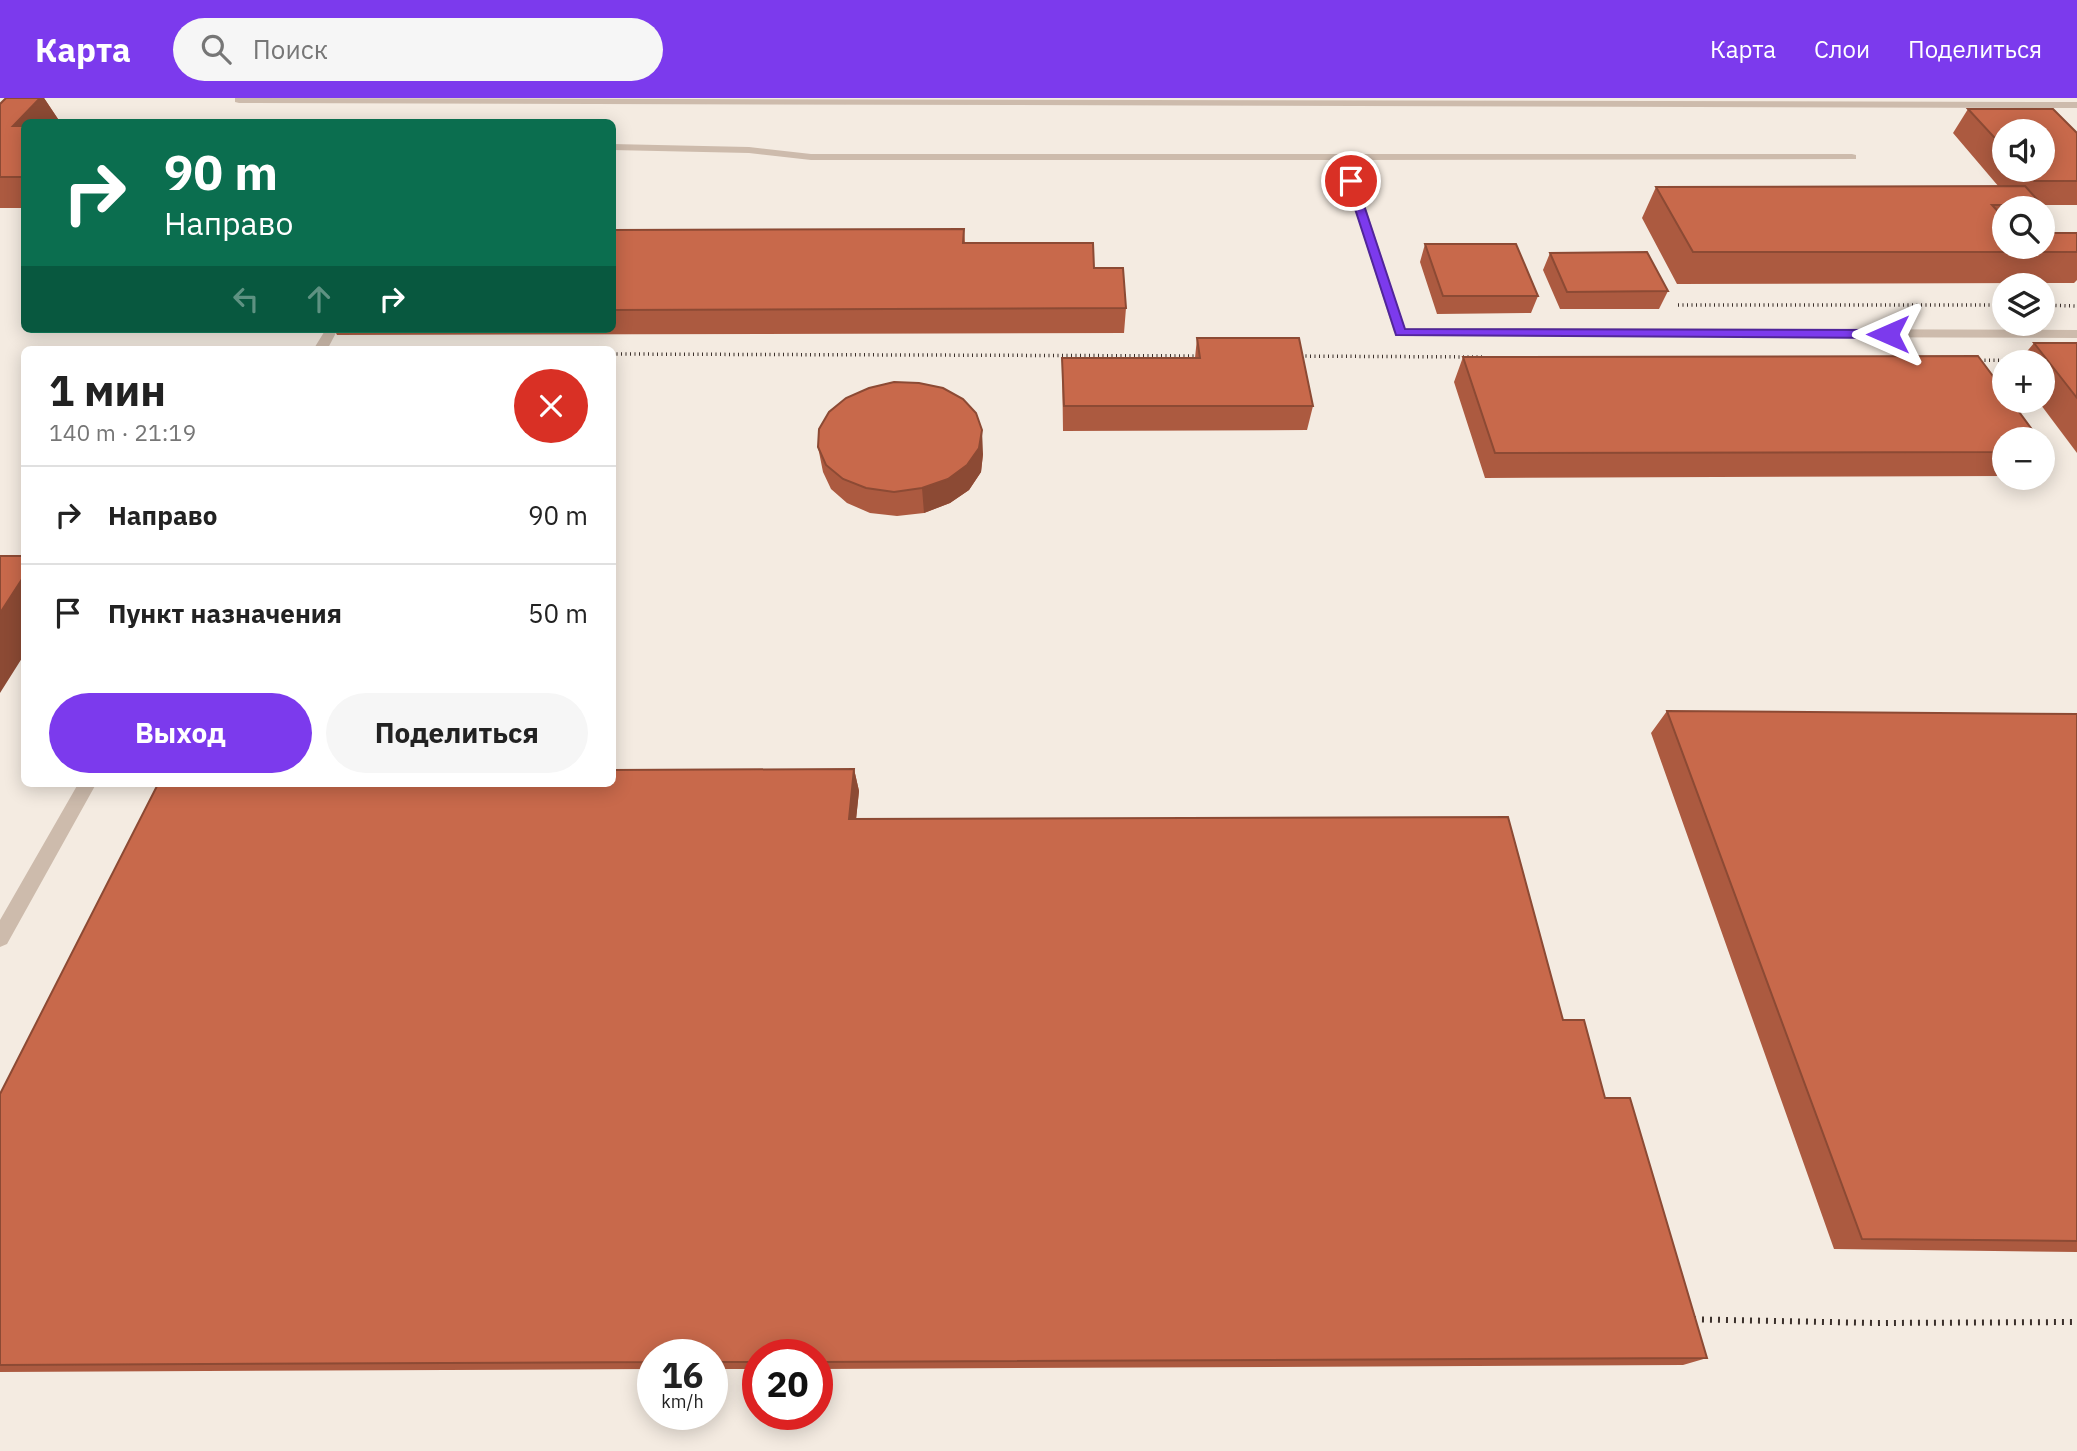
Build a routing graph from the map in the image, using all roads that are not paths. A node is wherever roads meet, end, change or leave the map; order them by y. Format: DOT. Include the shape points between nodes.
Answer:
graph roads {
  1 [pos="240,98"];
  2 [pos="1901,101"];
  3 [pos="2077,105"];
  4 [pos="616,147"];
  5 [pos="1343,156"];
  6 [pos="1852,157"];
  7 [pos="2077,334"];
  8 [pos="85,787"];
  9 [pos="0,938"];
  1 -- 2 [label="lane"];
  2 -- 3 [label="lane"];
  4 -- 5 [label="lane" via="749,150 811,157"];
  5 -- 6 [label="lane"];
  5 -- 7 [label="lane" via="1400,332"];
  8 -- 9 [label="lane"];
}
